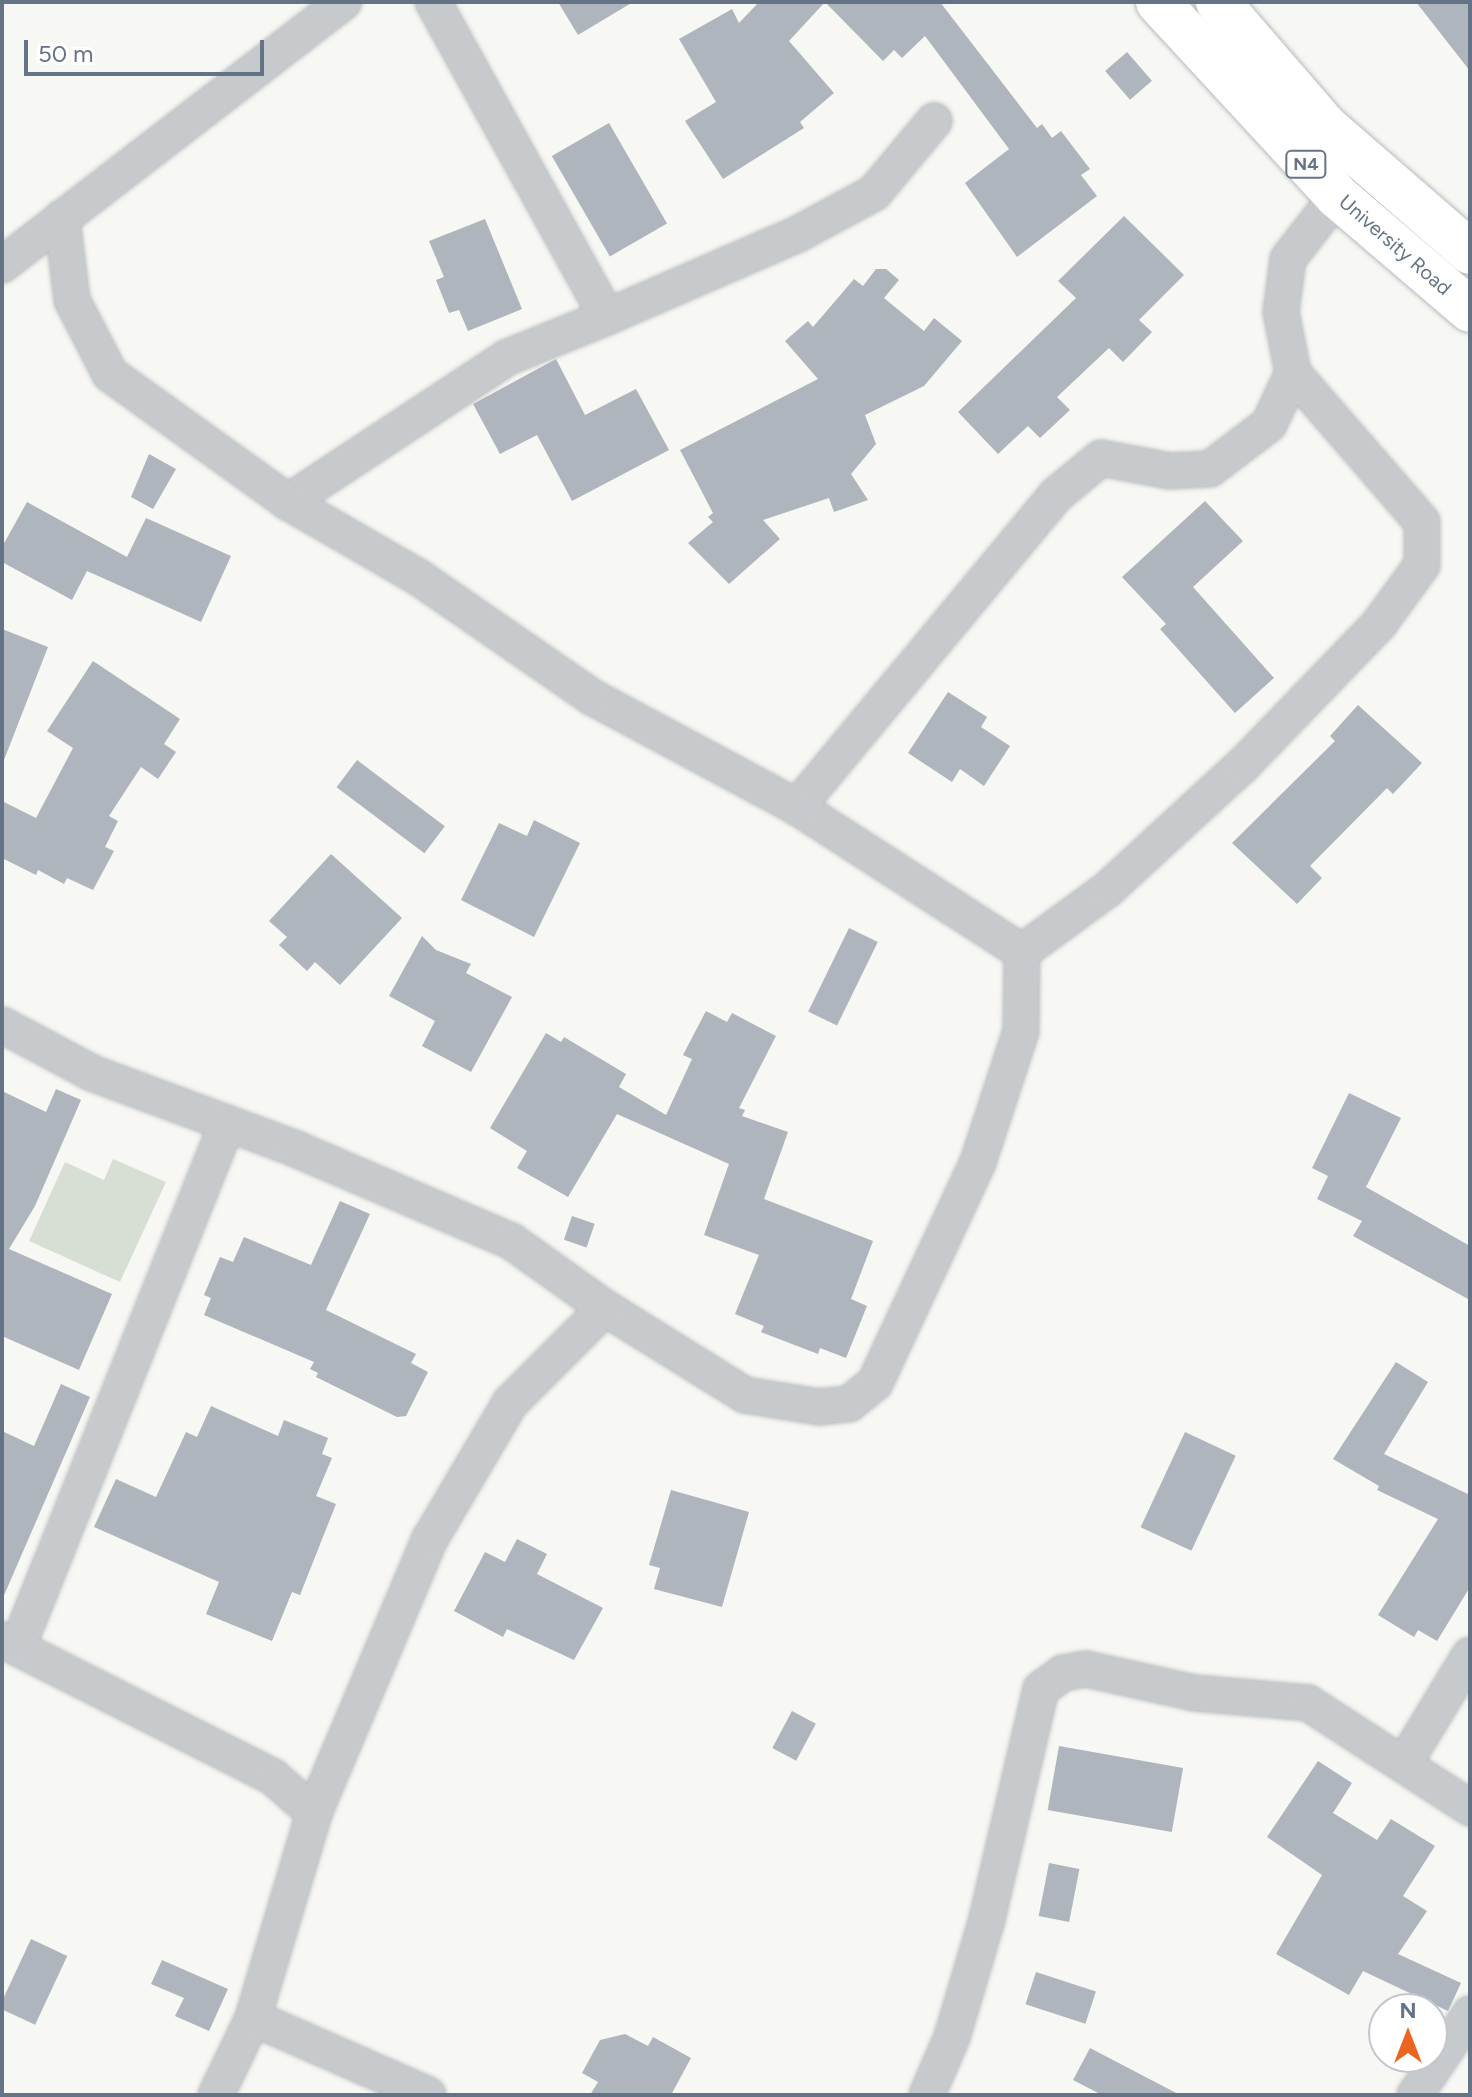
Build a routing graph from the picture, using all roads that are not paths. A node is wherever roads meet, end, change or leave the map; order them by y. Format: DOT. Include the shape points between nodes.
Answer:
graph roads {
  1 [pos="344,2"];
  2 [pos="433,2"];
  3 [pos="1158,2"];
  4 [pos="1218,2"];
  5 [pos="934,121"];
  6 [pos="1337,196"];
  7 [pos="62,218"];
  8 [pos="1470,252"];
  9 [pos="2,265"];
  10 [pos="1470,310"];
  11 [pos="607,317"];
  12 [pos="1293,373"];
  13 [pos="288,502"];
  14 [pos="797,807"];
  15 [pos="1022,952"];
  16 [pos="2,1025"];
  17 [pos="227,1124"];
  18 [pos="605,1308"];
  19 [pos="10,1643"];
  20 [pos="1470,1655"];
  21 [pos="1405,1762"];
  22 [pos="1470,1808"];
  23 [pos="314,1813"];
  24 [pos="1470,2014"];
  25 [pos="253,2018"];
  26 [pos="216,2095"];
  27 [pos="428,2095"];
  28 [pos="927,2095"];
  29 [pos="1415,2095"];
  1 -- 7 [label="street"];
  2 -- 11 [label="street"];
  3 -- 6 [label="highway, University Road / N4"];
  4 -- 8 [label="highway, University Road / N4" via="1325,126"];
  5 -- 11 [label="street" via="874,193 796,235"];
  6 -- 10 [label="highway, University Road / N4"];
  6 -- 12 [label="street" via="1288,259 1281,312"];
  7 -- 9 [label="street"];
  7 -- 13 [label="street" via="72,300 110,374"];
  11 -- 13 [label="street" via="506,358"];
  12 -- 14 [label="street" via="1269,424 1210,469 1170,471 1101,458 1056,495"];
  12 -- 15 [label="street" via="1422,522 1422,565 1379,624 1243,765 1108,889"];
  13 -- 14 [label="street" via="418,577 592,697"];
  14 -- 15 [label="street"];
  15 -- 18 [label="street" via="1021,1031 978,1162 875,1383 849,1404 819,1407 745,1395"];
  16 -- 17 [label="street" via="92,1073"];
  17 -- 18 [label="street" via="511,1241"];
  17 -- 19 [label="street"];
  18 -- 23 [label="street" via="510,1403 430,1539"];
  19 -- 23 [label="street" via="109,1698 273,1777"];
  20 -- 21 [label="street"];
  21 -- 22 [label="street"];
  21 -- 28 [label="street" via="1308,1703 1194,1693 1086,1669 1063,1673 1041,1689 986,1923 952,2037"];
  23 -- 25 [label="street"];
  24 -- 29 [label="street"];
  25 -- 26 [label="street"];
  25 -- 27 [label="street"];
}
